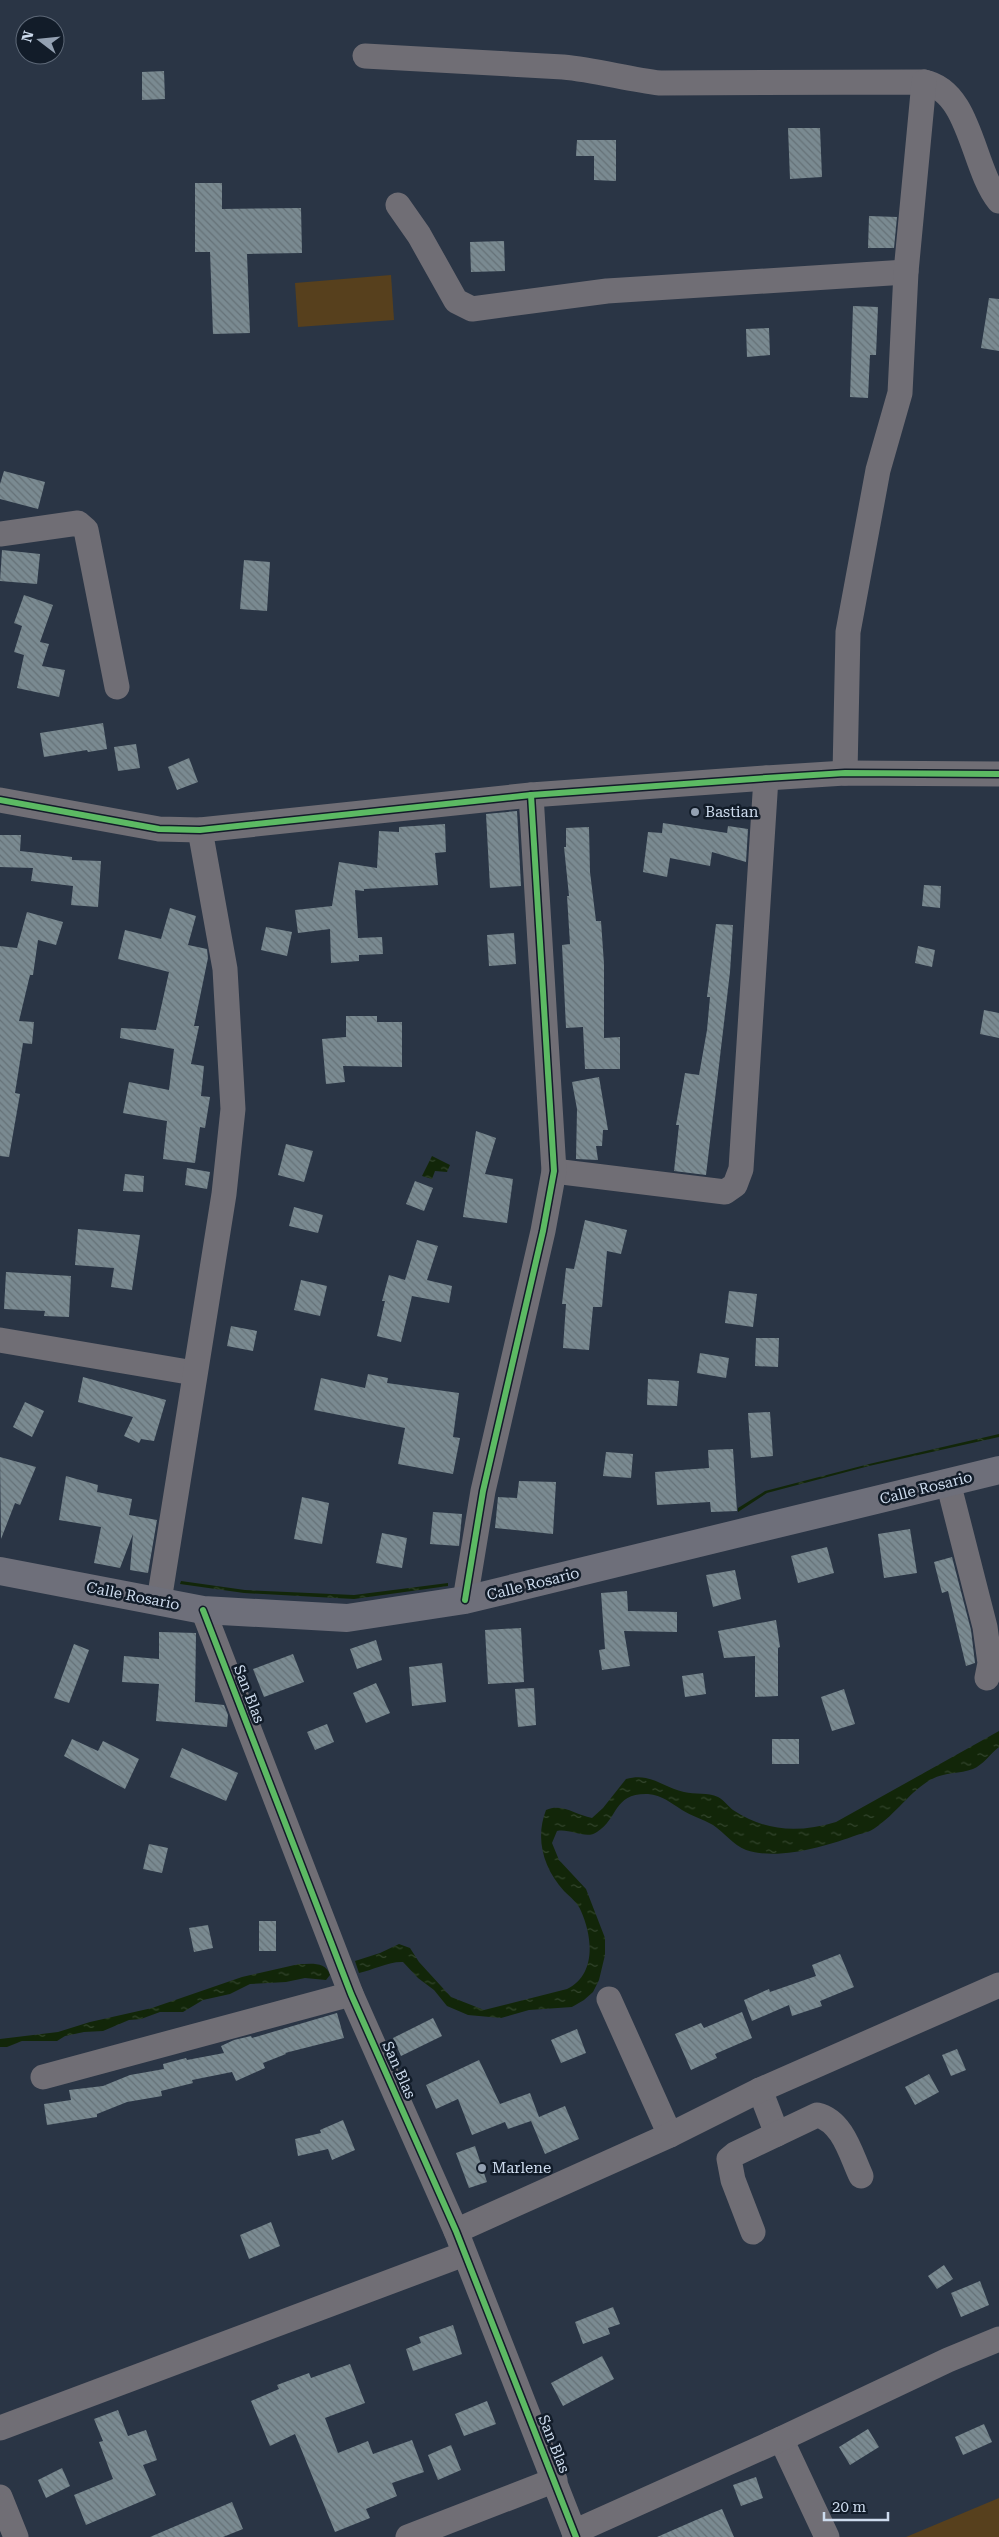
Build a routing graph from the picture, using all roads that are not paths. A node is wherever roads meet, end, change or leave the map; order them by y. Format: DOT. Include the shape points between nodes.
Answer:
graph roads {
  1 [pos="365,56"];
  2 [pos="924,82"];
  3 [pos="999,201"];
  4 [pos="398,205"];
  5 [pos="906,272"];
  6 [pos="0,534"];
  7 [pos="117,687"];
  8 [pos="845,773"];
  9 [pos="999,774"];
  10 [pos="766,778"];
  11 [pos="531,794"];
  12 [pos="0,796"];
  13 [pos="200,830"];
  14 [pos="554,1171"];
  15 [pos="0,1340"];
  16 [pos="194,1373"];
  17 [pos="999,1470"];
  18 [pos="948,1482"];
  19 [pos="0,1572"];
  20 [pos="465,1600"];
  21 [pos="159,1601"];
  22 [pos="203,1610"];
  23 [pos="988,1678"];
  24 [pos="999,1985"];
  25 [pos="351,1994"];
  26 [pos="609,1999"];
  27 [pos="43,2077"];
  28 [pos="760,2090"];
  29 [pos="777,2134"];
  30 [pos="670,2135"];
  31 [pos="861,2176"];
  32 [pos="456,2230"];
  33 [pos="753,2232"];
  34 [pos="464,2254"];
  35 [pos="999,2339"];
  36 [pos="0,2428"];
  37 [pos="781,2439"];
  38 [pos="555,2480"];
  39 [pos="0,2497"];
  40 [pos="575,2534"];
  41 [pos="16,2537"];
  42 [pos="408,2537"];
  43 [pos="827,2537"];
  1 -- 2 [label="street" via="563,67 594,70 624,79 660,82"];
  2 -- 3 [label="street" via="934,84 954,100 978,162"];
  2 -- 5 [label="street"];
  4 -- 5 [label="street" via="420,234 456,301 472,309 607,290"];
  5 -- 8 [label="street" via="900,393 878,470 848,632"];
  6 -- 7 [label="street" via="78,523 86,530"];
  8 -- 9 [label="street"];
  8 -- 10 [label="street"];
  10 -- 11 [label="street"];
  10 -- 14 [label="street" via="741,1169 735,1184 725,1192"];
  11 -- 13 [label="street"];
  11 -- 14 [label="street"];
  12 -- 13 [label="street" via="159,828"];
  13 -- 16 [label="street" via="225,969 233,1109 224,1194"];
  14 -- 20 [label="street" via="483,1491"];
  15 -- 16 [label="street"];
  16 -- 21 [label="street"];
  17 -- 18 [label="main road, Calle Rosario"];
  18 -- 20 [label="main road, Calle Rosario"];
  18 -- 23 [label="street" via="985,1626 990,1663"];
  19 -- 21 [label="main road, Calle Rosario"];
  20 -- 22 [label="main road, Calle Rosario" via="347,1618"];
  21 -- 22 [label="main road, Calle Rosario"];
  22 -- 25 [label="street, San Blas"];
  24 -- 28 [label="street"];
  25 -- 27 [label="street"];
  25 -- 32 [label="street, San Blas"];
  26 -- 30 [label="street"];
  28 -- 29 [label="street"];
  28 -- 30 [label="street"];
  29 -- 31 [label="street" via="811,2117 826,2117 838,2128"];
  29 -- 33 [label="street" via="730,2159 732,2180"];
  30 -- 32 [label="street"];
  32 -- 34 [label="street, San Blas"];
  34 -- 36 [label="street"];
  34 -- 38 [label="street, San Blas"];
  35 -- 37 [label="street"];
  37 -- 40 [label="street"];
  37 -- 43 [label="street"];
  38 -- 40 [label="street, San Blas"];
  38 -- 42 [label="street"];
  39 -- 41 [label="street"];
}
